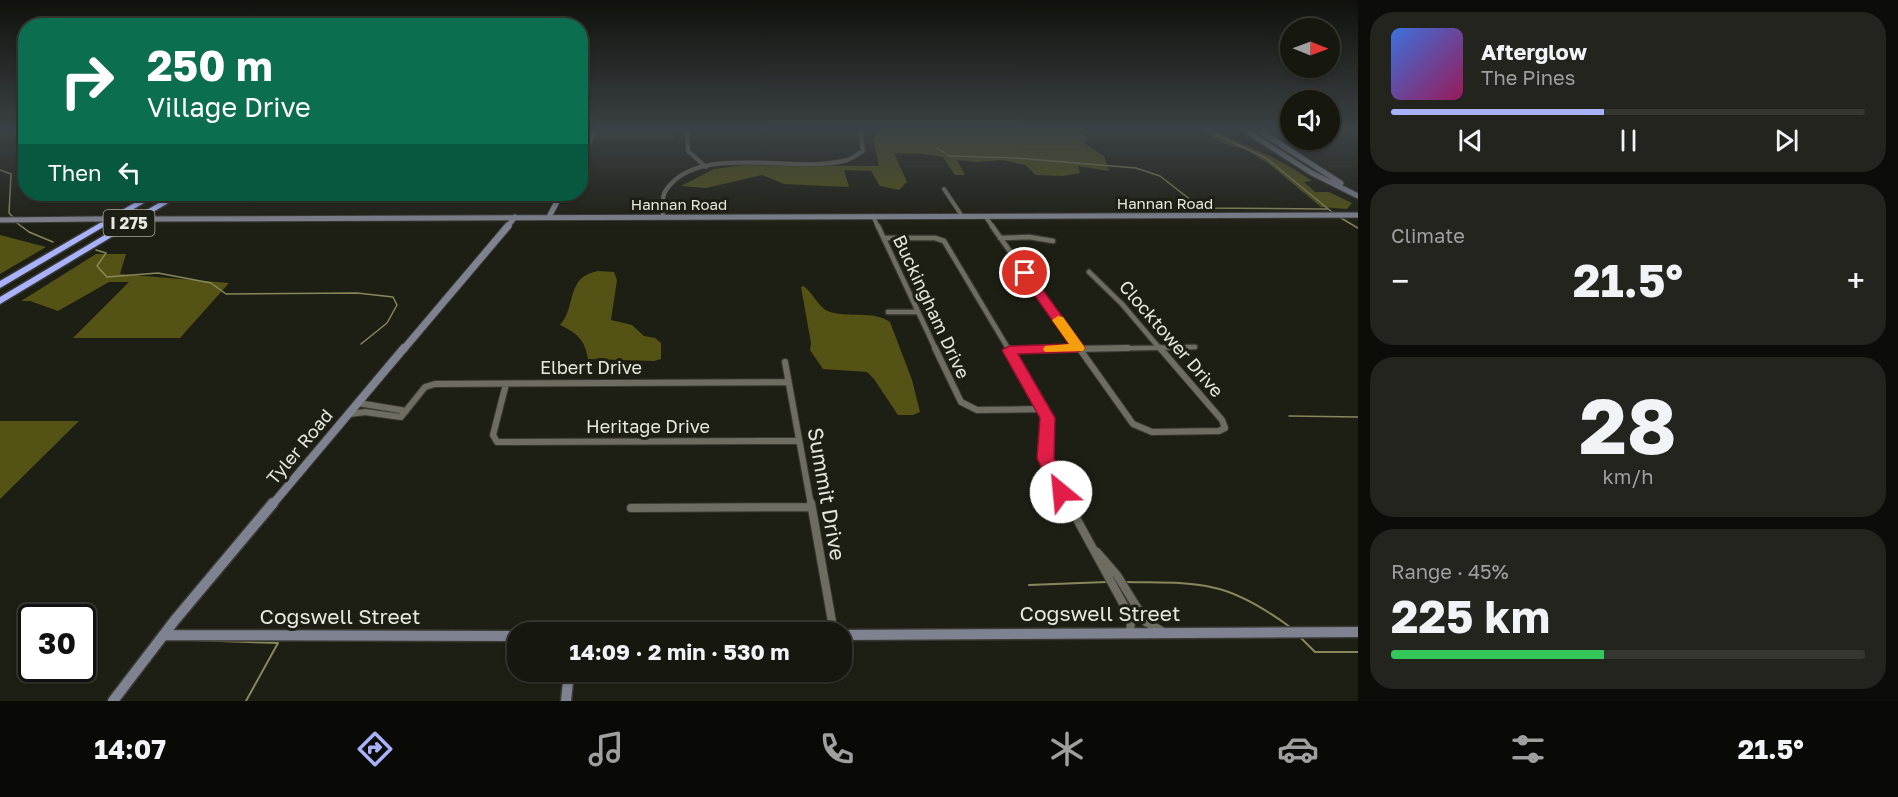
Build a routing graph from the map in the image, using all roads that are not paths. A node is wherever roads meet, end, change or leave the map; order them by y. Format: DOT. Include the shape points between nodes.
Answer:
graph roads {
  1 [pos="701,163"];
  2 [pos="831,163"];
  3 [pos="1296,163"];
  4 [pos="1297,163"];
  5 [pos="1309,163"];
  6 [pos="1313,165"];
  7 [pos="706,167"];
  8 [pos="945,189"];
  9 [pos="1358,195"];
  10 [pos="143,201"];
  11 [pos="167,201"];
  12 [pos="557,201"];
  13 [pos="1358,214"];
  14 [pos="873,216"];
  15 [pos="962,216"];
  16 [pos="985,216"];
  17 [pos="549,217"];
  18 [pos="663,217"];
  19 [pos="516,218"];
  20 [pos="0,220"];
  21 [pos="884,238"];
  22 [pos="1000,238"];
  23 [pos="1053,241"];
  24 [pos="1089,272"];
  25 [pos="0,285"];
  26 [pos="0,301"];
  27 [pos="888,312"];
  28 [pos="918,312"];
  29 [pos="1160,347"];
  30 [pos="1195,347"];
  31 [pos="1078,348"];
  32 [pos="1009,350"];
  33 [pos="785,362"];
  34 [pos="789,382"];
  35 [pos="506,384"];
  36 [pos="358,403"];
  37 [pos="1044,409"];
  38 [pos="405,413"];
  39 [pos="348,414"];
  40 [pos="799,441"];
  41 [pos="811,507"];
  42 [pos="632,508"];
  43 [pos="1091,547"];
  44 [pos="832,622"];
  45 [pos="1358,632"];
  46 [pos="1130,633"];
  47 [pos="1169,633"];
  48 [pos="164,635"];
  49 [pos="852,635"];
  50 [pos="507,636"];
  51 [pos="568,682"];
  52 [pos="113,701"];
  53 [pos="566,701"];
  1 -- 7 [label="street"];
  2 -- 7 [label="street" via="735,163"];
  3 -- 9 [label="street"];
  4 -- 6 [label="street"];
  5 -- 6 [label="street"];
  6 -- 9 [label="street"];
  7 -- 18 [label="street" via="670,184 664,196"];
  8 -- 15 [label="street"];
  10 -- 25 [label="highway, I 275"];
  11 -- 26 [label="highway, I 275"];
  12 -- 17 [label="street"];
  13 -- 16 [label="street, Hannan Road"];
  14 -- 15 [label="street, Hannan Road"];
  14 -- 18 [label="street, Hannan Road"];
  14 -- 21 [label="street, Buckingham Drive"];
  15 -- 16 [label="street, Hannan Road"];
  16 -- 22 [label="street"];
  17 -- 18 [label="street, Hannan Road"];
  17 -- 19 [label="street, Hannan Road"];
  19 -- 20 [label="street, Hannan Road, bridge"];
  19 -- 36 [label="street, Tyler Road"];
  21 -- 28 [label="street, Buckingham Drive"];
  21 -- 32 [label="street" via="941,239"];
  22 -- 23 [label="street"];
  22 -- 31 [label="street"];
  24 -- 29 [label="street, Clocktower Drive"];
  27 -- 28 [label="street"];
  28 -- 37 [label="street, Buckingham Drive" via="959,399 967,407"];
  29 -- 30 [label="street"];
  29 -- 31 [label="street"];
  29 -- 31 [label="street, Clocktower Drive" via="1225,428 1173,432 1141,429"];
  31 -- 32 [label="street"];
  32 -- 37 [label="street"];
  33 -- 34 [label="street, Summit Drive"];
  34 -- 35 [label="street, Elbert Drive"];
  34 -- 40 [label="street, Summit Drive"];
  35 -- 38 [label="street, Elbert Drive" via="429,385"];
  35 -- 40 [label="street, Heritage Drive" via="493,435 497,442"];
  36 -- 38 [label="street"];
  36 -- 39 [label="street, Tyler Road"];
  37 -- 43 [label="street" via="1048,467"];
  38 -- 39 [label="street" via="395,417 365,412"];
  39 -- 48 [label="street, Tyler Road"];
  40 -- 41 [label="street, Summit Drive"];
  41 -- 42 [label="street"];
  41 -- 44 [label="street, Summit Drive"];
  43 -- 46 [label="street" via="1131,621"];
  43 -- 47 [label="street" via="1112,568 1146,622"];
  45 -- 47 [label="street, Cogswell Street"];
  46 -- 47 [label="street, Cogswell Street"];
  46 -- 49 [label="street, Cogswell Street"];
  48 -- 50 [label="street, Cogswell Street"];
  48 -- 52 [label="street, Tyler Road"];
  51 -- 53 [label="street"];
}
